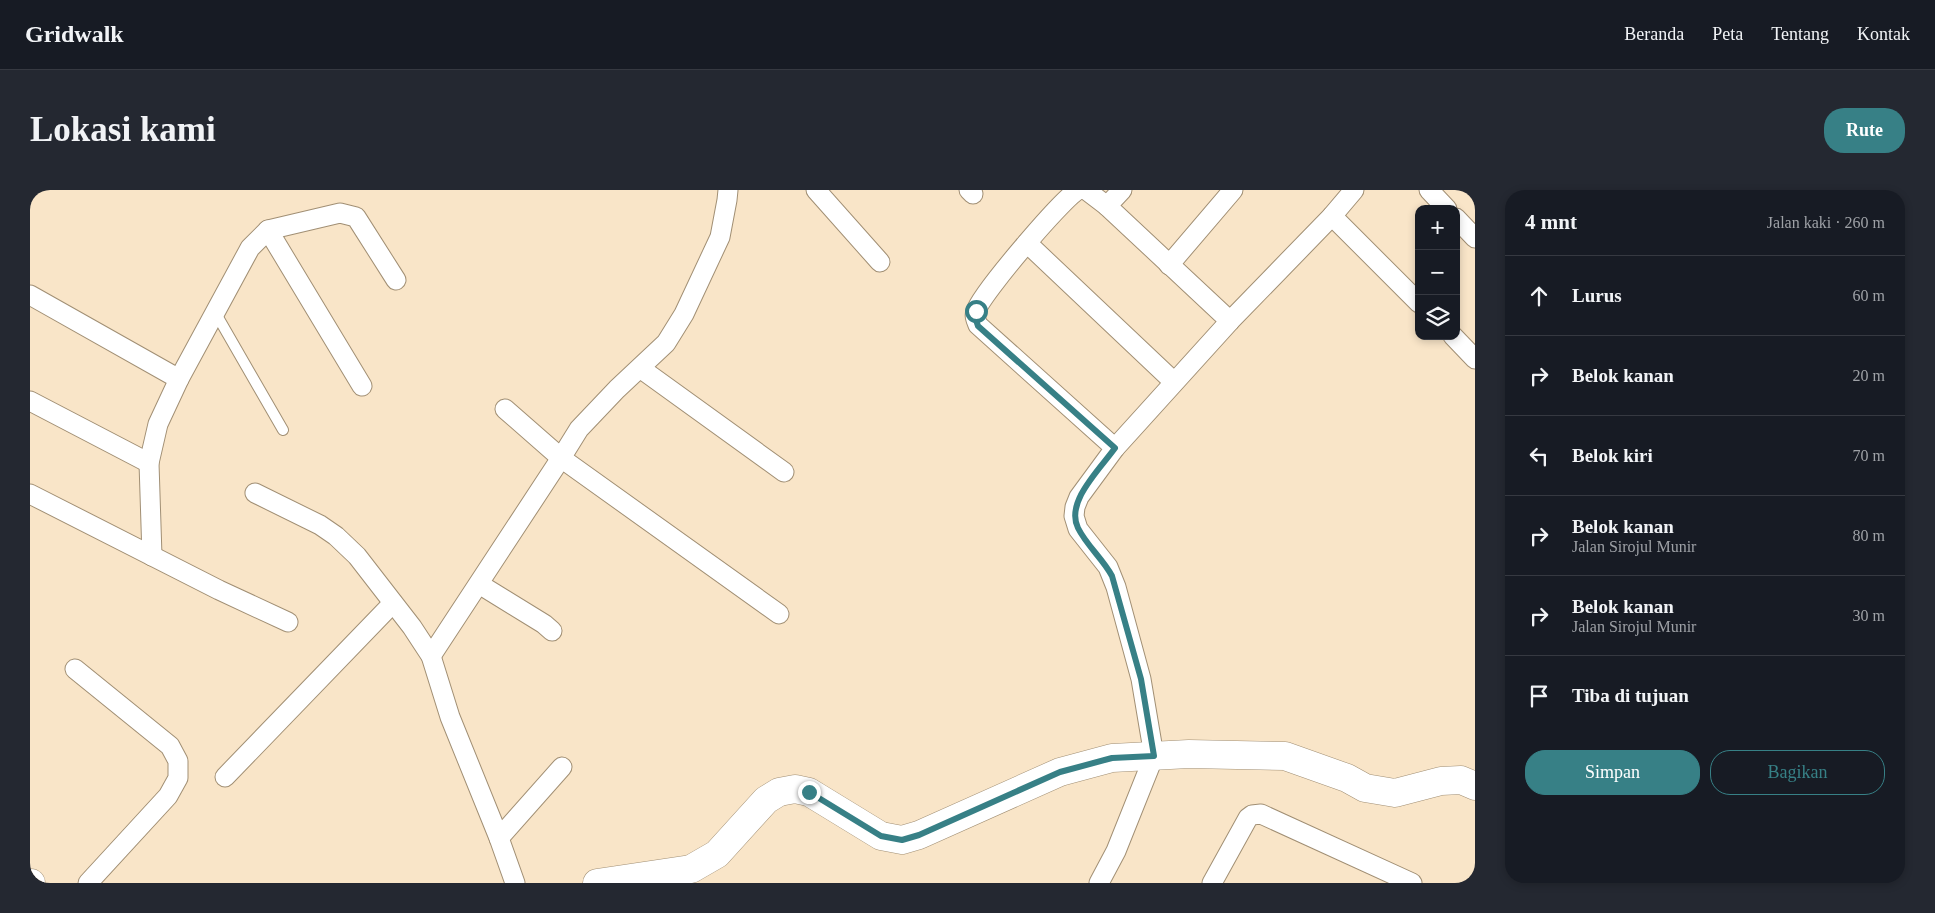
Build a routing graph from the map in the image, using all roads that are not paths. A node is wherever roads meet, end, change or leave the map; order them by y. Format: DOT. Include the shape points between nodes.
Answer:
graph roads {
  1 [pos="728,190"];
  2 [pos="816,190"];
  3 [pos="1078,190"];
  4 [pos="1087,190"];
  5 [pos="1122,190"];
  6 [pos="1234,190"];
  7 [pos="1354,190"];
  8 [pos="1429,190"];
  9 [pos="1443,205"];
  10 [pos="1107,206"];
  11 [pos="1332,216"];
  12 [pos="1460,222"];
  13 [pos="268,230"];
  14 [pos="1475,238"];
  15 [pos="1026,243"];
  16 [pos="880,262"];
  17 [pos="1169,266"];
  18 [pos="396,280"];
  19 [pos="30,295"];
  20 [pos="1415,298"];
  21 [pos="215,312"];
  22 [pos="1230,321"];
  23 [pos="1457,340"];
  24 [pos="1475,359"];
  25 [pos="640,368"];
  26 [pos="179,379"];
  27 [pos="1174,382"];
  28 [pos="362,386"];
  29 [pos="30,401"];
  30 [pos="506,409"];
  31 [pos="283,430"];
  32 [pos="1115,448"];
  33 [pos="561,458"];
  34 [pos="149,463"];
  35 [pos="784,472"];
  36 [pos="255,493"];
  37 [pos="30,494"];
  38 [pos="152,556"];
  39 [pos="479,584"];
  40 [pos="393,603"];
  41 [pos="779,614"];
  42 [pos="288,622"];
  43 [pos="552,631"];
  44 [pos="432,656"];
  45 [pos="75,669"];
  46 [pos="1154,756"];
  47 [pos="562,767"];
  48 [pos="225,776"];
  49 [pos="1475,786"];
  50 [pos="499,838"];
  51 [pos="1215,882"];
  52 [pos="88,883"];
  53 [pos="515,883"];
  54 [pos="597,883"];
  55 [pos="1099,883"];
  56 [pos="1412,883"];
  1 -- 25 [label="street" via="720,236 691,299 666,343"];
  2 -- 16 [label="street"];
  3 -- 15 [label="street"];
  4 -- 10 [label="street"];
  5 -- 10 [label="street"];
  6 -- 17 [label="street"];
  7 -- 11 [label="street"];
  8 -- 9 [label="street"];
  10 -- 17 [label="street"];
  11 -- 20 [label="street"];
  11 -- 22 [label="street"];
  12 -- 14 [label="street"];
  13 -- 18 [label="street" via="340,213 356,217"];
  13 -- 21 [label="street" via="250,248"];
  13 -- 28 [label="street"];
  15 -- 27 [label="street"];
  15 -- 32 [label="street" via="979,304 975,317 978,326"];
  17 -- 22 [label="street"];
  19 -- 26 [label="street"];
  21 -- 26 [label="street"];
  21 -- 31 [label="lane"];
  22 -- 27 [label="street"];
  23 -- 24 [label="street"];
  25 -- 33 [label="street" via="579,428"];
  25 -- 35 [label="street"];
  26 -- 34 [label="street" via="158,424"];
  27 -- 32 [label="street"];
  29 -- 34 [label="street"];
  30 -- 33 [label="street"];
  32 -- 46 [label="street" via="1079,497 1074,516 1078,529 1112,576 1141,679"];
  33 -- 39 [label="street"];
  33 -- 41 [label="street"];
  34 -- 38 [label="street"];
  36 -- 40 [label="street" via="336,536 357,556"];
  37 -- 38 [label="street"];
  38 -- 42 [label="street"];
  39 -- 43 [label="street"];
  39 -- 44 [label="street"];
  40 -- 44 [label="street"];
  40 -- 48 [label="street"];
  44 -- 50 [label="street" via="450,716"];
  45 -- 52 [label="street" via="170,746 178,761 178,778 168,796"];
  46 -- 49 [label="street" via="1284,756 1347,778 1365,788 1395,793 1441,781 1461,780"];
  46 -- 54 [label="street" via="1112,758 1060,772 902,840 881,836 809,792 795,789 779,792 766,800 717,854 691,869"];
  46 -- 55 [label="street" via="1116,851"];
  47 -- 50 [label="street"];
  50 -- 53 [label="street"];
  51 -- 56 [label="street" via="1248,818 1261,814"];
}
